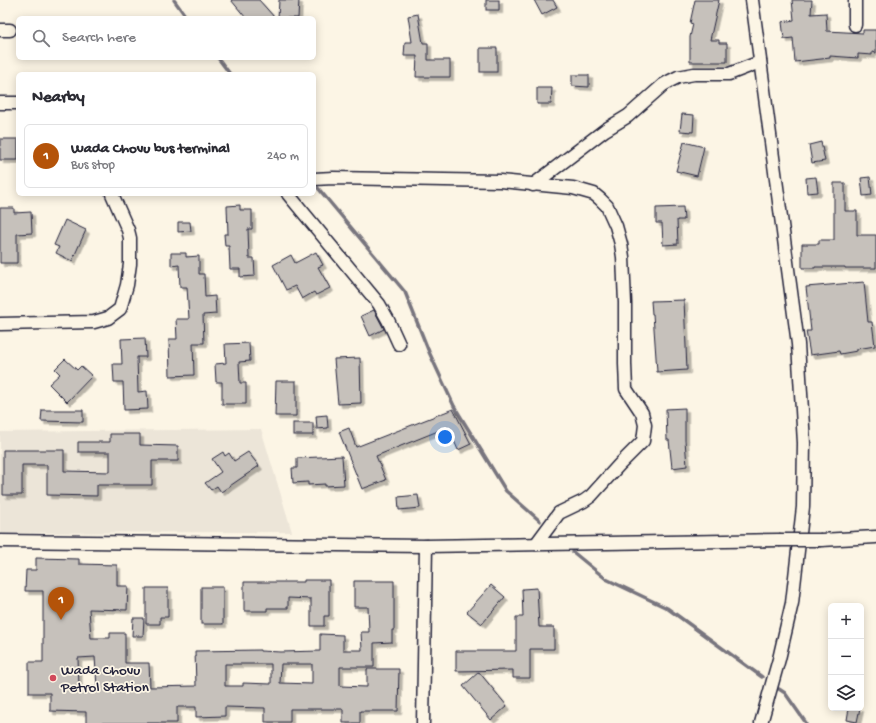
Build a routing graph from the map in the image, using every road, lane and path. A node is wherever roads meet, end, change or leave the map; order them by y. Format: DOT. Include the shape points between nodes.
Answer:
graph roads {
  1 [pos="752,0"];
  2 [pos="855,0"];
  3 [pos="855,25"];
  4 [pos="760,62"];
  5 [pos="0,103"];
  6 [pos="16,103"];
  7 [pos="316,179"];
  8 [pos="533,185"];
  9 [pos="113,196"];
  10 [pos="290,196"];
  11 [pos="0,324"];
  12 [pos="399,344"];
  13 [pos="876,537"];
  14 [pos="0,541"];
  15 [pos="536,544"];
  16 [pos="426,546"];
  17 [pos="423,723"];
  18 [pos="761,723"];
  1 -- 4 [label="street"];
  2 -- 3 [label="street"];
  4 -- 8 [label="street" via="729,74 694,74 670,81 628,116 605,130"];
  4 -- 18 [label="street" via="798,344 804,443 803,507 792,603"];
  5 -- 6 [label="street"];
  7 -- 8 [label="street" via="451,179"];
  8 -- 15 [label="street" via="573,188 594,194 607,206 612,216 623,257 626,390 642,413 645,425 643,441 591,496 559,513"];
  9 -- 11 [label="street" via="130,238 130,264 120,309 108,318 94,322"];
  10 -- 12 [label="street" via="379,304"];
  13 -- 15 [label="street, bridge"];
  14 -- 16 [label="street"];
  15 -- 16 [label="street"];
  16 -- 17 [label="street"];
}
